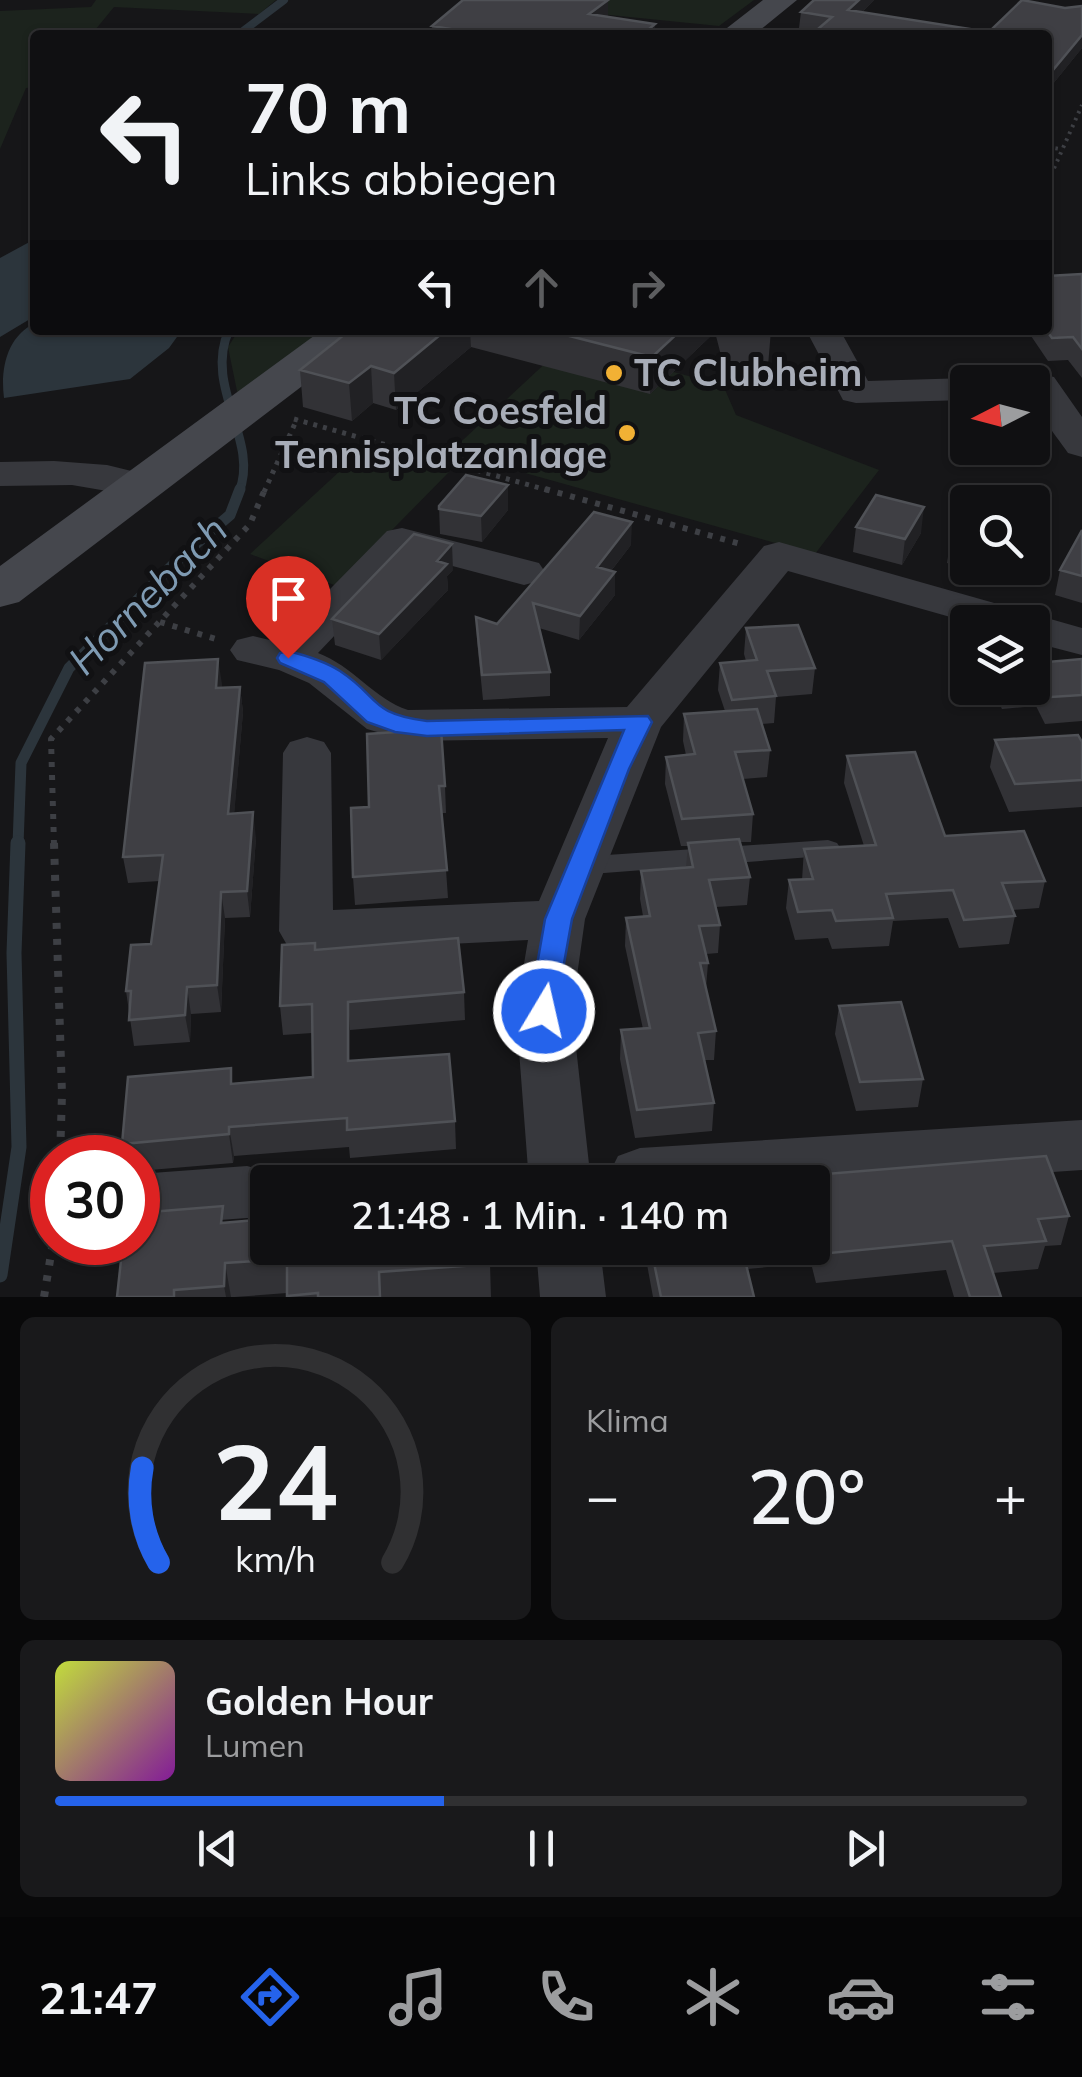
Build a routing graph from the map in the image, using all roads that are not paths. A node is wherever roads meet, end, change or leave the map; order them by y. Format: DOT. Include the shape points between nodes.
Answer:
graph roads {
  1 [pos="782,0"];
  2 [pos="746,30"];
  3 [pos="342,335"];
  4 [pos="826,335"];
  5 [pos="950,389"];
  6 [pos="1050,398"];
  7 [pos="1082,445"];
  8 [pos="0,474"];
  9 [pos="142,485"];
  10 [pos="524,572"];
  11 [pos="0,591"];
  12 [pos="954,605"];
  13 [pos="1050,633"];
  14 [pos="1082,642"];
  15 [pos="640,722"];
  16 [pos="306,754"];
  17 [pos="828,849"];
  18 [pos="578,866"];
  19 [pos="558,919"];
  20 [pos="1082,1146"];
  21 [pos="549,1165"];
  22 [pos="782,1165"];
  23 [pos="250,1193"];
  24 [pos="160,1198"];
  25 [pos="570,1265"];
  26 [pos="574,1297"];
  1 -- 2 [label="street"];
  3 -- 9 [label="street"];
  4 -- 5 [label="street" via="856,392"];
  6 -- 7 [label="street"];
  8 -- 9 [label="street" via="71,471"];
  9 -- 11 [label="street"];
  10 -- 15 [label="street" via="402,540 271,654 332,676 375,717 395,724"];
  12 -- 15 [label="street" via="779,555"];
  13 -- 14 [label="street"];
  15 -- 18 [label="street"];
  16 -- 19 [label="street" via="306,932"];
  17 -- 18 [label="lane"];
  18 -- 19 [label="street"];
  19 -- 21 [label="street" via="544,1011"];
  20 -- 22 [label="street"];
  23 -- 24 [label="street"];
  25 -- 26 [label="street"];
}
